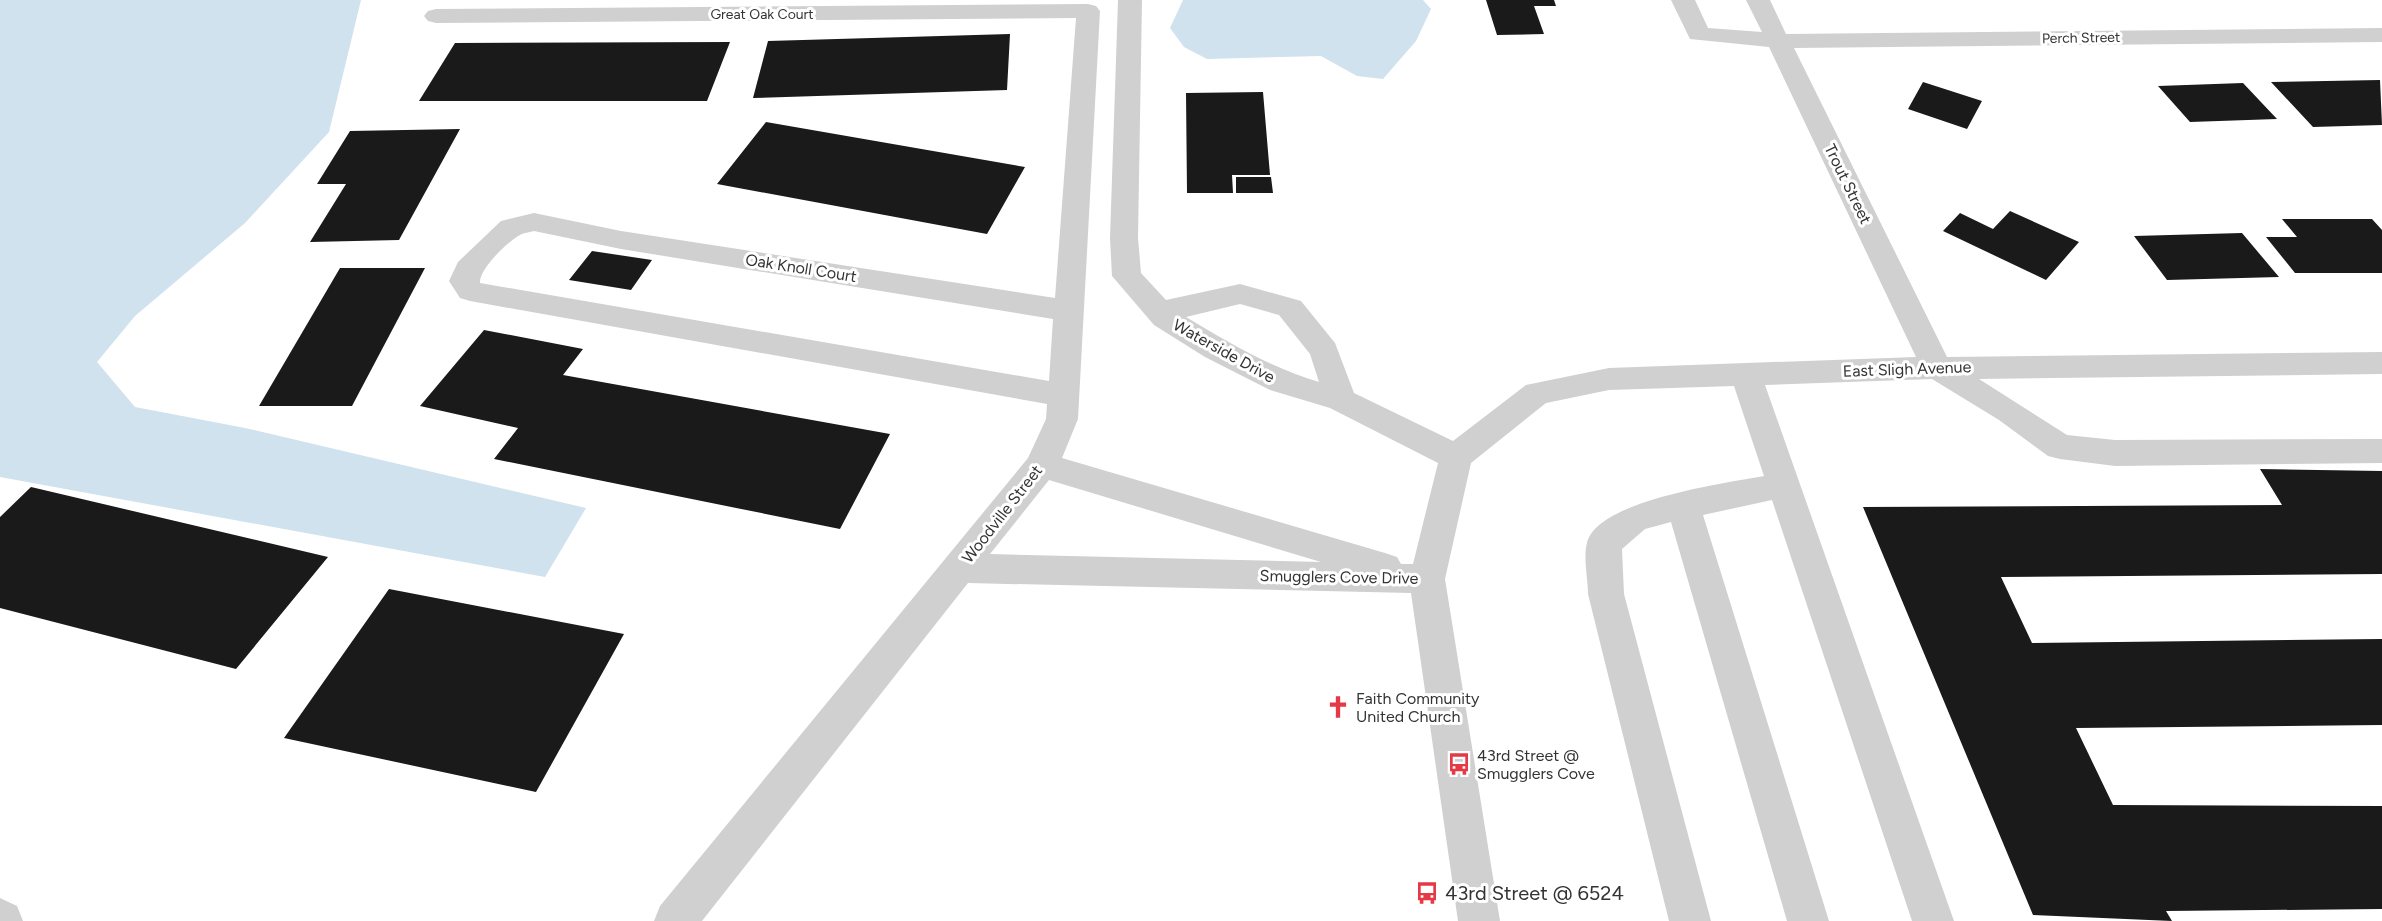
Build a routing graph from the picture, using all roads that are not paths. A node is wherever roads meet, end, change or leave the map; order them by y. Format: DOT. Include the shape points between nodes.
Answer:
graph roads {
  1 [pos="1130,0"];
  2 [pos="1683,0"];
  3 [pos="1758,0"];
  4 [pos="1088,12"];
  5 [pos="436,16"];
  6 [pos="2382,35"];
  7 [pos="1779,41"];
  8 [pos="1069,311"];
  9 [pos="1160,312"];
  10 [pos="2382,363"];
  11 [pos="1936,368"];
  12 [pos="1746,374"];
  13 [pos="1064,395"];
  14 [pos="1341,400"];
  15 [pos="2382,451"];
  16 [pos="1456,457"];
  17 [pos="1042,465"];
  18 [pos="1784,485"];
  19 [pos="1683,505"];
  20 [pos="959,568"];
  21 [pos="1426,579"];
  22 [pos="675,921"];
  23 [pos="1479,921"];
  24 [pos="1690,921"];
  25 [pos="1808,921"];
  26 [pos="1933,921"];
  1 -- 9 [label="street, Waterside Drive" via="1124,238 1127,276"];
  2 -- 7 [label="street, Perch Street" via="1699,34"];
  3 -- 7 [label="street, Trout Street"];
  4 -- 5 [label="street, Great Oak Court"];
  4 -- 8 [label="street, Woodville Street"];
  6 -- 7 [label="street, Perch Street"];
  7 -- 11 [label="street, Trout Street"];
  8 -- 13 [label="street, Woodville Street"];
  8 -- 13 [label="street, Oak Knoll Court" via="621,240 534,222 511,227 484,250 464,280 470,291"];
  9 -- 14 [label="street, Waterside Drive" via="1216,349 1281,382"];
  9 -- 14 [label="street" via="1240,294 1290,308 1324,351"];
  10 -- 11 [label="street, East Sligh Avenue"];
  11 -- 12 [label="street, East Sligh Avenue"];
  11 -- 15 [label="street" via="2060,447 2115,453"];
  12 -- 16 [label="street, East Sligh Avenue" via="1610,379 1537,393"];
  12 -- 18 [label="street"];
  13 -- 17 [label="street, Woodville Street" via="1062,419"];
  14 -- 16 [label="street, Waterside Drive"];
  16 -- 21 [label="street"];
  17 -- 20 [label="street, Woodville Street"];
  17 -- 21 [label="street, Smugglers Cove Drive"];
  18 -- 19 [label="street"];
  18 -- 26 [label="street"];
  19 -- 24 [label="street" via="1634,519 1604,543 1606,594"];
  19 -- 25 [label="street"];
  20 -- 21 [label="street, Smugglers Cove Drive"];
  20 -- 22 [label="street, Woodville Street"];
  21 -- 23 [label="street"];
}
